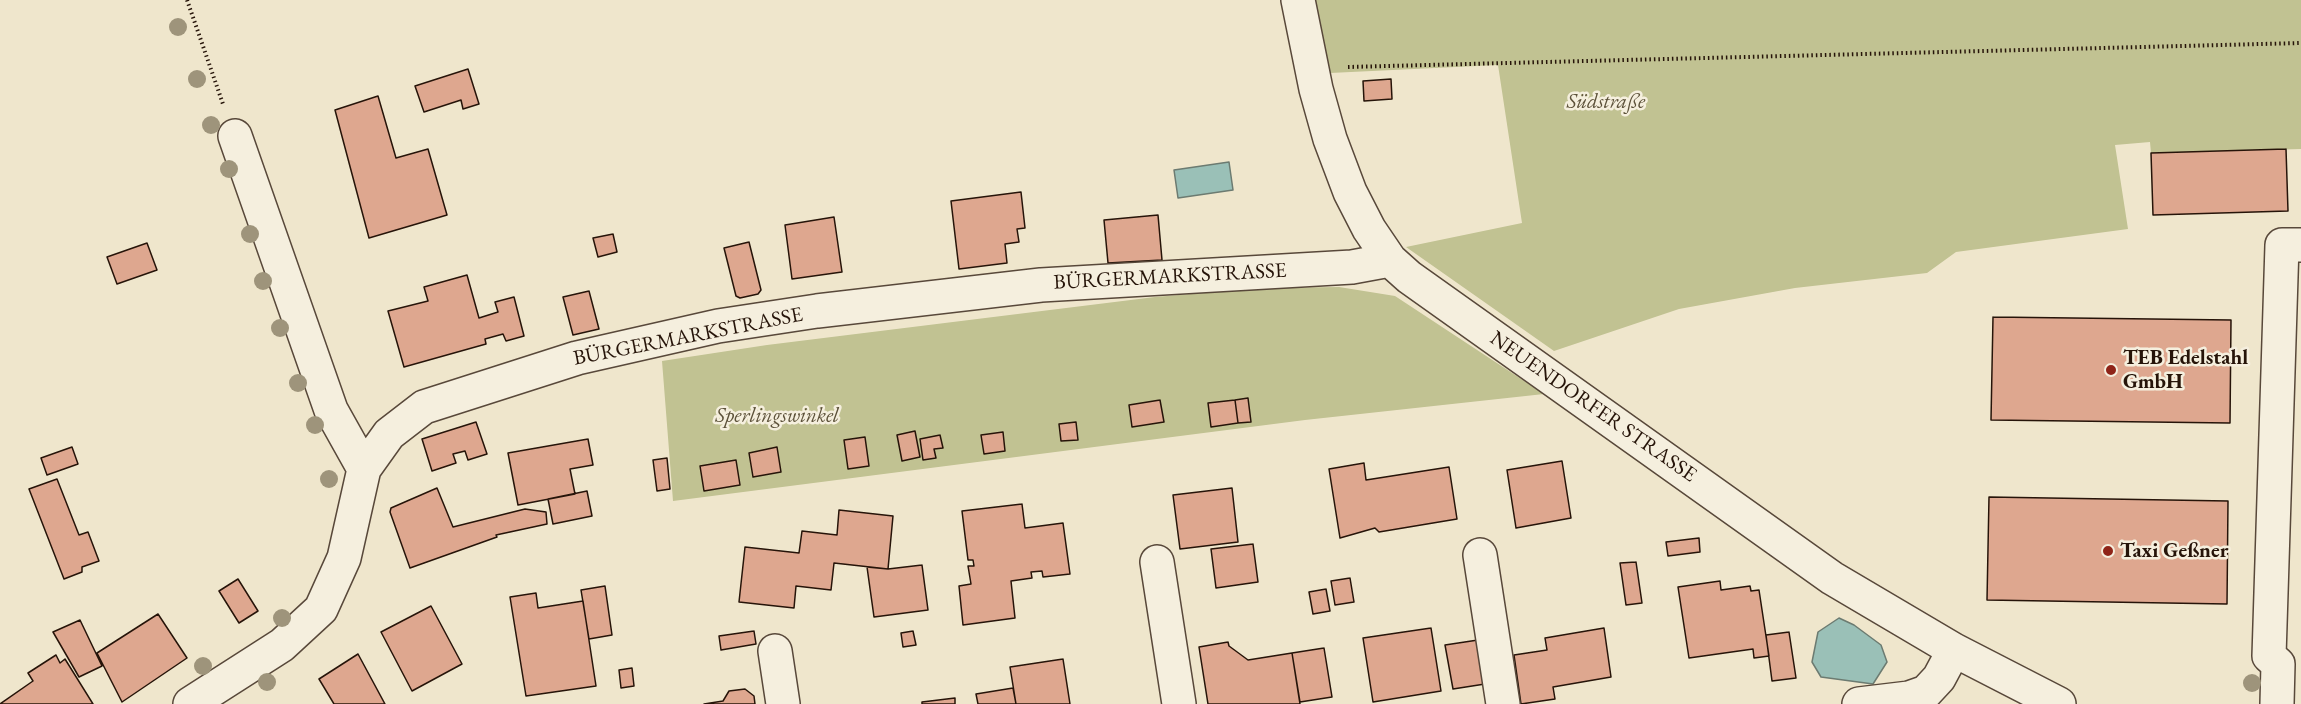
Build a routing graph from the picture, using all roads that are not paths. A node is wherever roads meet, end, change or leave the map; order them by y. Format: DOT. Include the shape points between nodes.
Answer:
graph roads {
  1 [pos="1298,0"];
  2 [pos="234,136"];
  3 [pos="2301,244"];
  4 [pos="1390,260"];
  5 [pos="364,469"];
  6 [pos="1480,555"];
  7 [pos="1156,562"];
  8 [pos="1954,650"];
  9 [pos="775,651"];
  10 [pos="2290,659"];
  11 [pos="2043,700"];
  12 [pos="190,704"];
  13 [pos="783,704"];
  14 [pos="1179,704"];
  15 [pos="1503,704"];
  16 [pos="1859,704"];
  17 [pos="2277,704"];
  1 -- 4 [label="street, NEUENDORFER STRASSE" via="1330,139 1350,192"];
  2 -- 5 [label="street" via="331,410"];
  3 -- 10 [label="street" via="2282,245 2269,656"];
  4 -- 5 [label="street, BÜRGERMARKSTRASSE" via="1352,267 1041,285 817,311 647,341 577,358 424,407 389,434"];
  4 -- 8 [label="street, NEUENDORFER STRASSE" via="1833,578"];
  5 -- 12 [label="street, BÜRGERMARKSTRASSE" via="344,558 321,609 282,645"];
  6 -- 15 [label="street"];
  7 -- 14 [label="street"];
  8 -- 11 [label="street, NEUENDORFER STRASSE"];
  8 -- 16 [label="street" via="1939,678 1926,692"];
  9 -- 13 [label="street"];
  10 -- 17 [label="street"];
}
